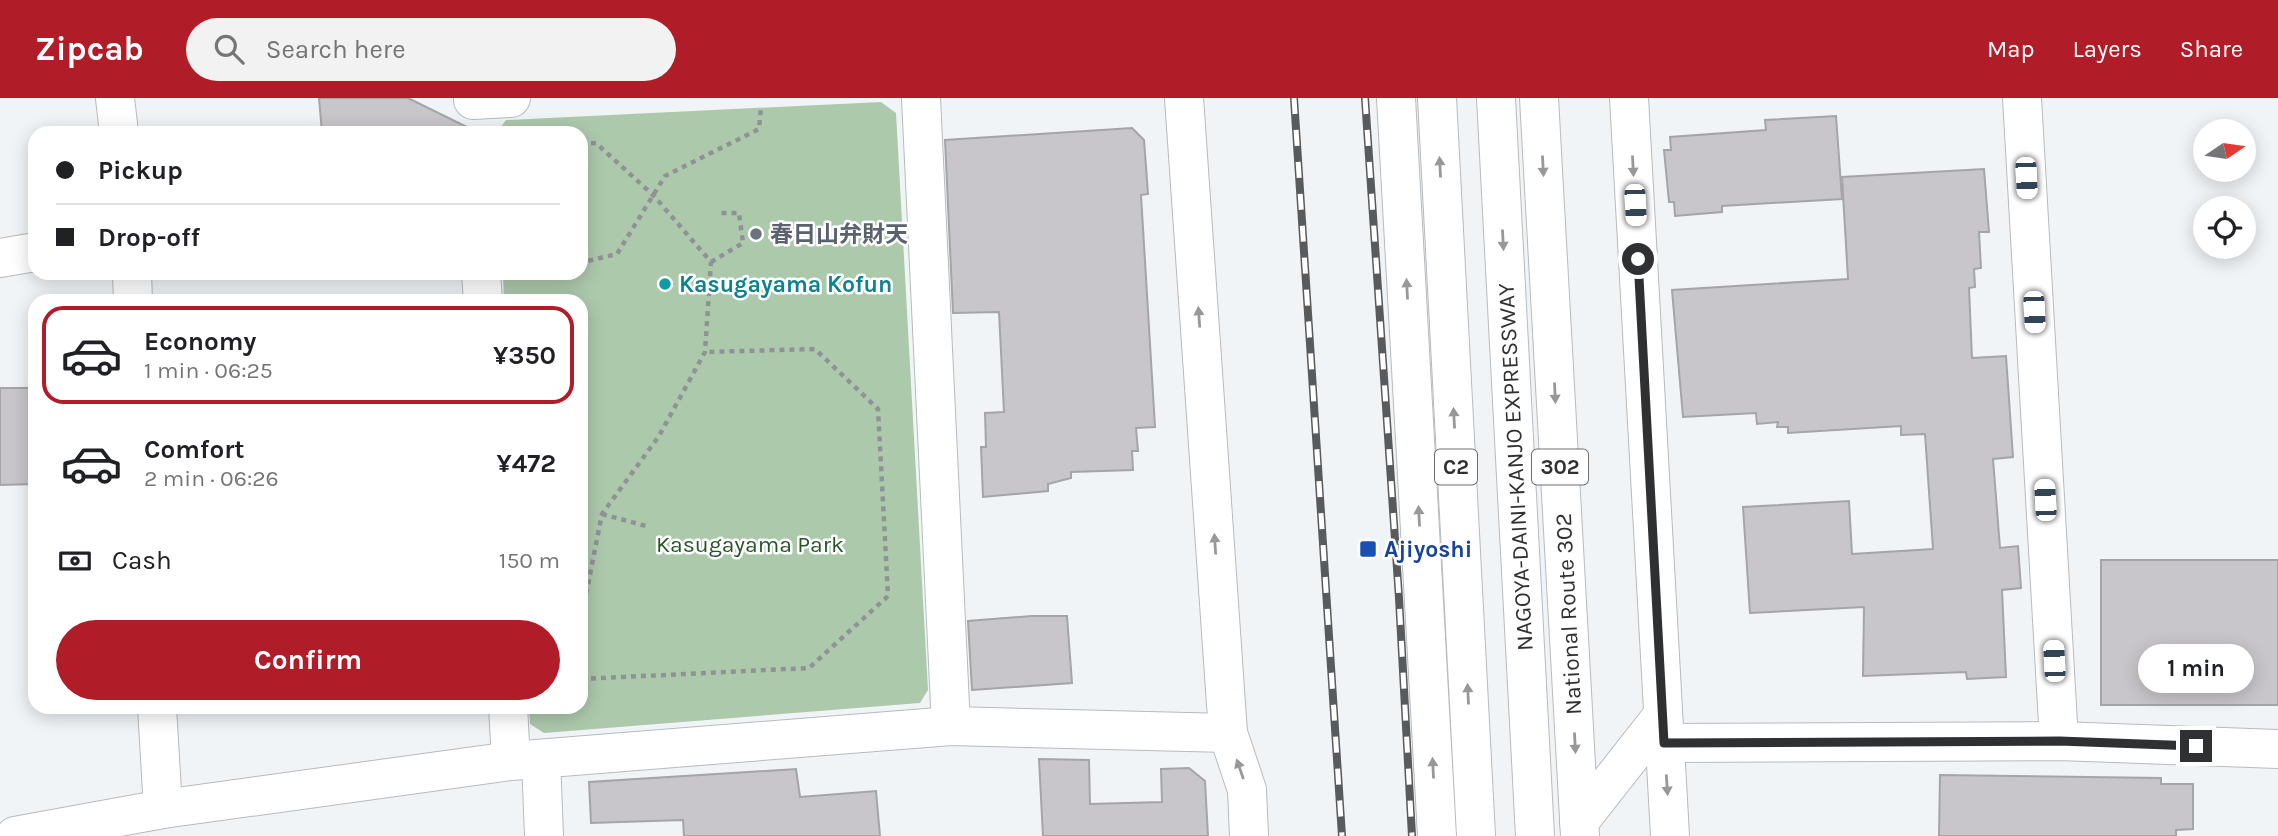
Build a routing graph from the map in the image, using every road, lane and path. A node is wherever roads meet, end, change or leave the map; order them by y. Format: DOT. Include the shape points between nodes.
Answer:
graph roads {
  1 [pos="115,98"];
  2 [pos="511,98"];
  3 [pos="921,98"];
  4 [pos="1184,98"];
  5 [pos="1396,98"];
  6 [pos="1437,98"];
  7 [pos="1496,98"];
  8 [pos="1539,98"];
  9 [pos="1629,98"];
  10 [pos="2022,98"];
  11 [pos="761,108"];
  12 [pos="473,110"];
  13 [pos="118,126"];
  14 [pos="588,144"];
  15 [pos="654,195"];
  16 [pos="721,213"];
  17 [pos="28,253"];
  18 [pos="0,258"];
  19 [pos="588,261"];
  20 [pos="711,262"];
  21 [pos="705,352"];
  22 [pos="601,514"];
  23 [pos="646,526"];
  24 [pos="588,583"];
  25 [pos="588,679"];
  26 [pos="158,714"];
  27 [pos="510,714"];
  28 [pos="951,726"];
  29 [pos="1663,729"];
  30 [pos="1228,733"];
  31 [pos="2059,741"];
  32 [pos="2278,749"];
  33 [pos="526,760"];
  34 [pos="163,809"];
  35 [pos="1580,829"];
  36 [pos="15,836"];
  37 [pos="544,836"];
  38 [pos="1249,836"];
  39 [pos="1437,836"];
  40 [pos="1476,836"];
  41 [pos="1535,836"];
  42 [pos="1670,836"];
  1 -- 13 [label="main road"];
  2 -- 12 [label="main road"];
  3 -- 28 [label="main road"];
  30 -- 4 [label="main road, one-way"];
  39 -- 5 [label="main road, one-way"];
  40 -- 6 [label="main road, C2, one-way"];
  7 -- 41 [label="main road, NAGOYA-DAINI-KANJO EXPRESSWAY, one-way"];
  8 -- 35 [label="main road, National Route 302 / 302, one-way"];
  9 -- 29 [label="main road, one-way"];
  10 -- 31 [label="main road"];
  11 -- 15 [label="path" via="759,129 665,176"];
  14 -- 15 [label="path" via="596,143"];
  15 -- 19 [label="path" via="617,254"];
  15 -- 20 [label="path"];
  16 -- 20 [label="path" via="739,214 743,243"];
  17 -- 18 [label="main road"];
  20 -- 21 [label="path"];
  21 -- 22 [label="path" via="659,436"];
  21 -- 25 [label="path" via="815,349 878,409 888,596 809,668"];
  22 -- 23 [label="path"];
  22 -- 24 [label="path"];
  26 -- 34 [label="main road"];
  27 -- 33 [label="main road"];
  28 -- 30 [label="main road"];
  28 -- 33 [label="main road"];
  29 -- 31 [label="main road"];
  29 -- 35 [label="main road"];
  29 -- 42 [label="main road, one-way"];
  38 -- 30 [label="main road, one-way" via="1247,790"];
  31 -- 32 [label="main road"];
  33 -- 34 [label="main road"];
  33 -- 37 [label="main road"];
  34 -- 36 [label="main road"];
}
